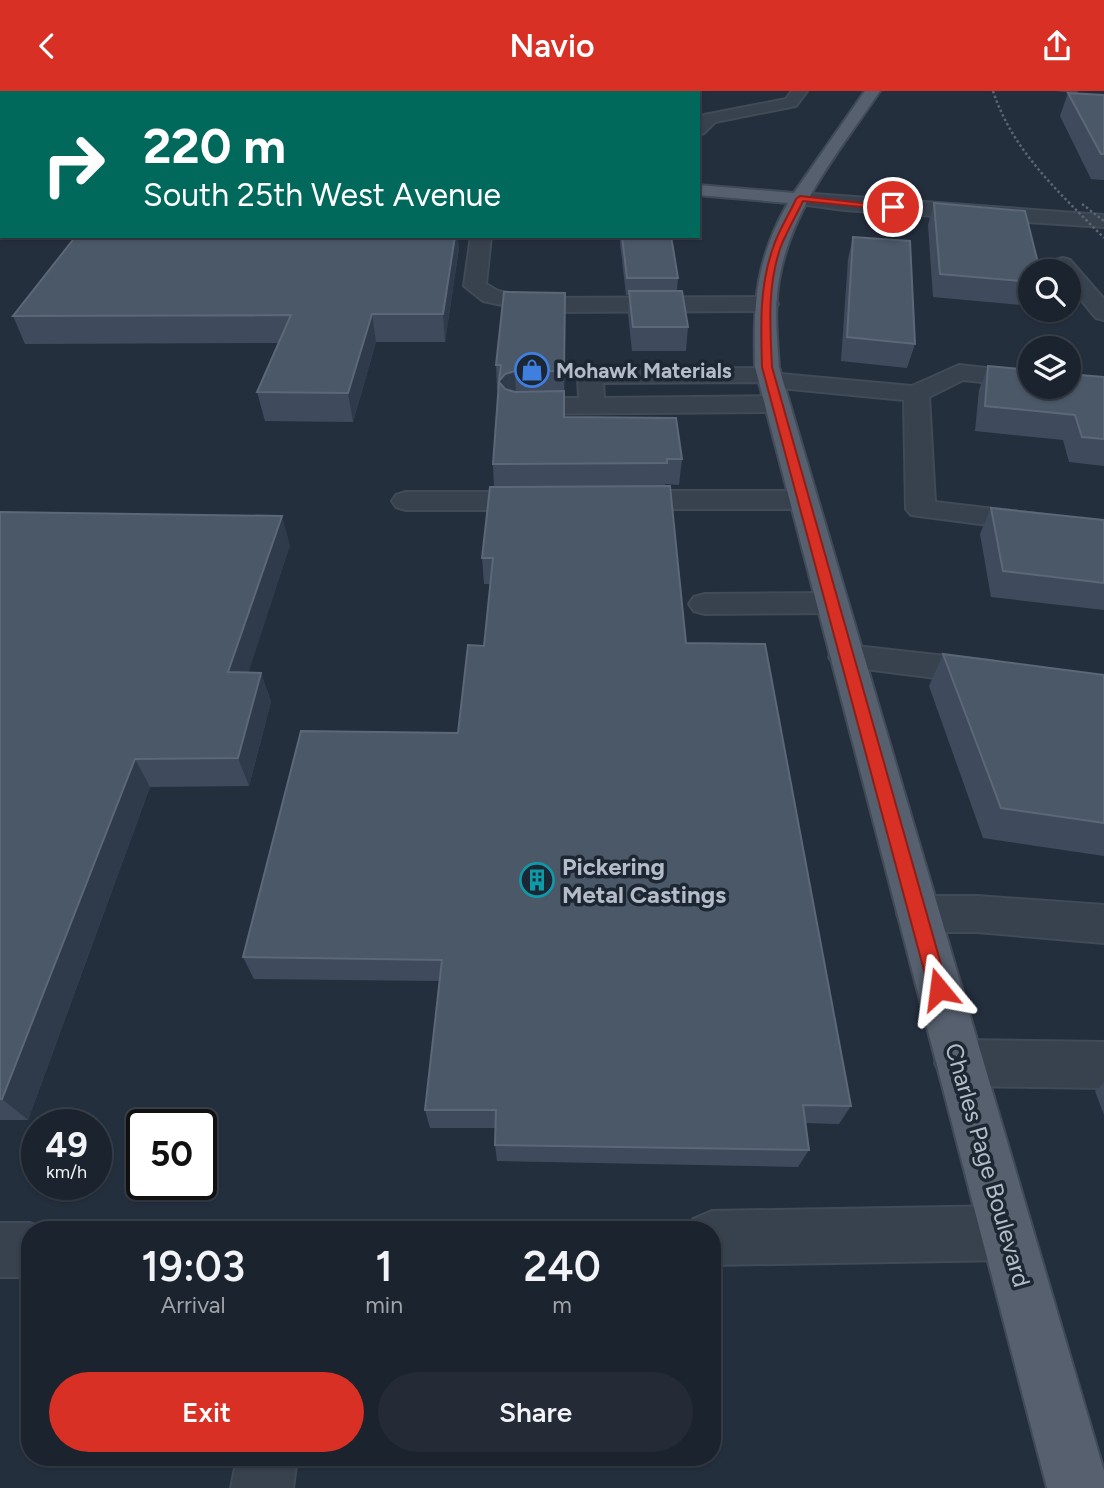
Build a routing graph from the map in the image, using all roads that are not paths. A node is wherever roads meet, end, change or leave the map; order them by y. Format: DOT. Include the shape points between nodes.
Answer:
graph roads {
  1 [pos="800,91"];
  2 [pos="873,91"];
  3 [pos="700,128"];
  4 [pos="700,190"];
  5 [pos="800,199"];
  6 [pos="1104,221"];
  7 [pos="481,238"];
  8 [pos="1081,286"];
  9 [pos="767,304"];
  10 [pos="1104,313"];
  11 [pos="1018,379"];
  12 [pos="772,387"];
  13 [pos="916,394"];
  14 [pos="516,406"];
  15 [pos="802,500"];
  16 [pos="406,501"];
  17 [pos="1104,531"];
  18 [pos="830,603"];
  19 [pos="705,604"];
  20 [pos="846,657"];
  21 [pos="1025,677"];
  22 [pos="918,914"];
  23 [pos="1104,925"];
  24 [pos="959,1063"];
  25 [pos="1104,1065"];
  26 [pos="1006,1233"];
  27 [pos="721,1238"];
  28 [pos="21,1250"];
  29 [pos="0,1251"];
  30 [pos="266,1466"];
  31 [pos="262,1488"];
  32 [pos="1078,1488"];
  1 -- 3 [label="street" via="791,103 710,118"];
  2 -- 5 [label="main road, Charles Page Boulevard"];
  4 -- 5 [label="main road"];
  5 -- 6 [label="street"];
  5 -- 9 [label="main road, Charles Page Boulevard" via="777,246"];
  7 -- 9 [label="street" via="475,286 491,296 536,305"];
  8 -- 10 [label="street"];
  9 -- 12 [label="main road, Charles Page Boulevard" via="765,334"];
  11 -- 13 [label="street" via="960,372"];
  12 -- 13 [label="street"];
  12 -- 14 [label="street" via="592,405"];
  12 -- 15 [label="main road, Charles Page Boulevard"];
  13 -- 17 [label="street" via="921,509"];
  15 -- 16 [label="street"];
  15 -- 18 [label="main road, Charles Page Boulevard"];
  18 -- 19 [label="street"];
  18 -- 20 [label="main road, Charles Page Boulevard"];
  20 -- 21 [label="street"];
  20 -- 22 [label="main road, Charles Page Boulevard"];
  22 -- 23 [label="street"];
  22 -- 24 [label="main road, Charles Page Boulevard"];
  24 -- 25 [label="street"];
  24 -- 26 [label="main road, Charles Page Boulevard"];
  26 -- 27 [label="street"];
  26 -- 32 [label="main road, Charles Page Boulevard"];
  28 -- 29 [label="street"];
  30 -- 31 [label="street"];
}
